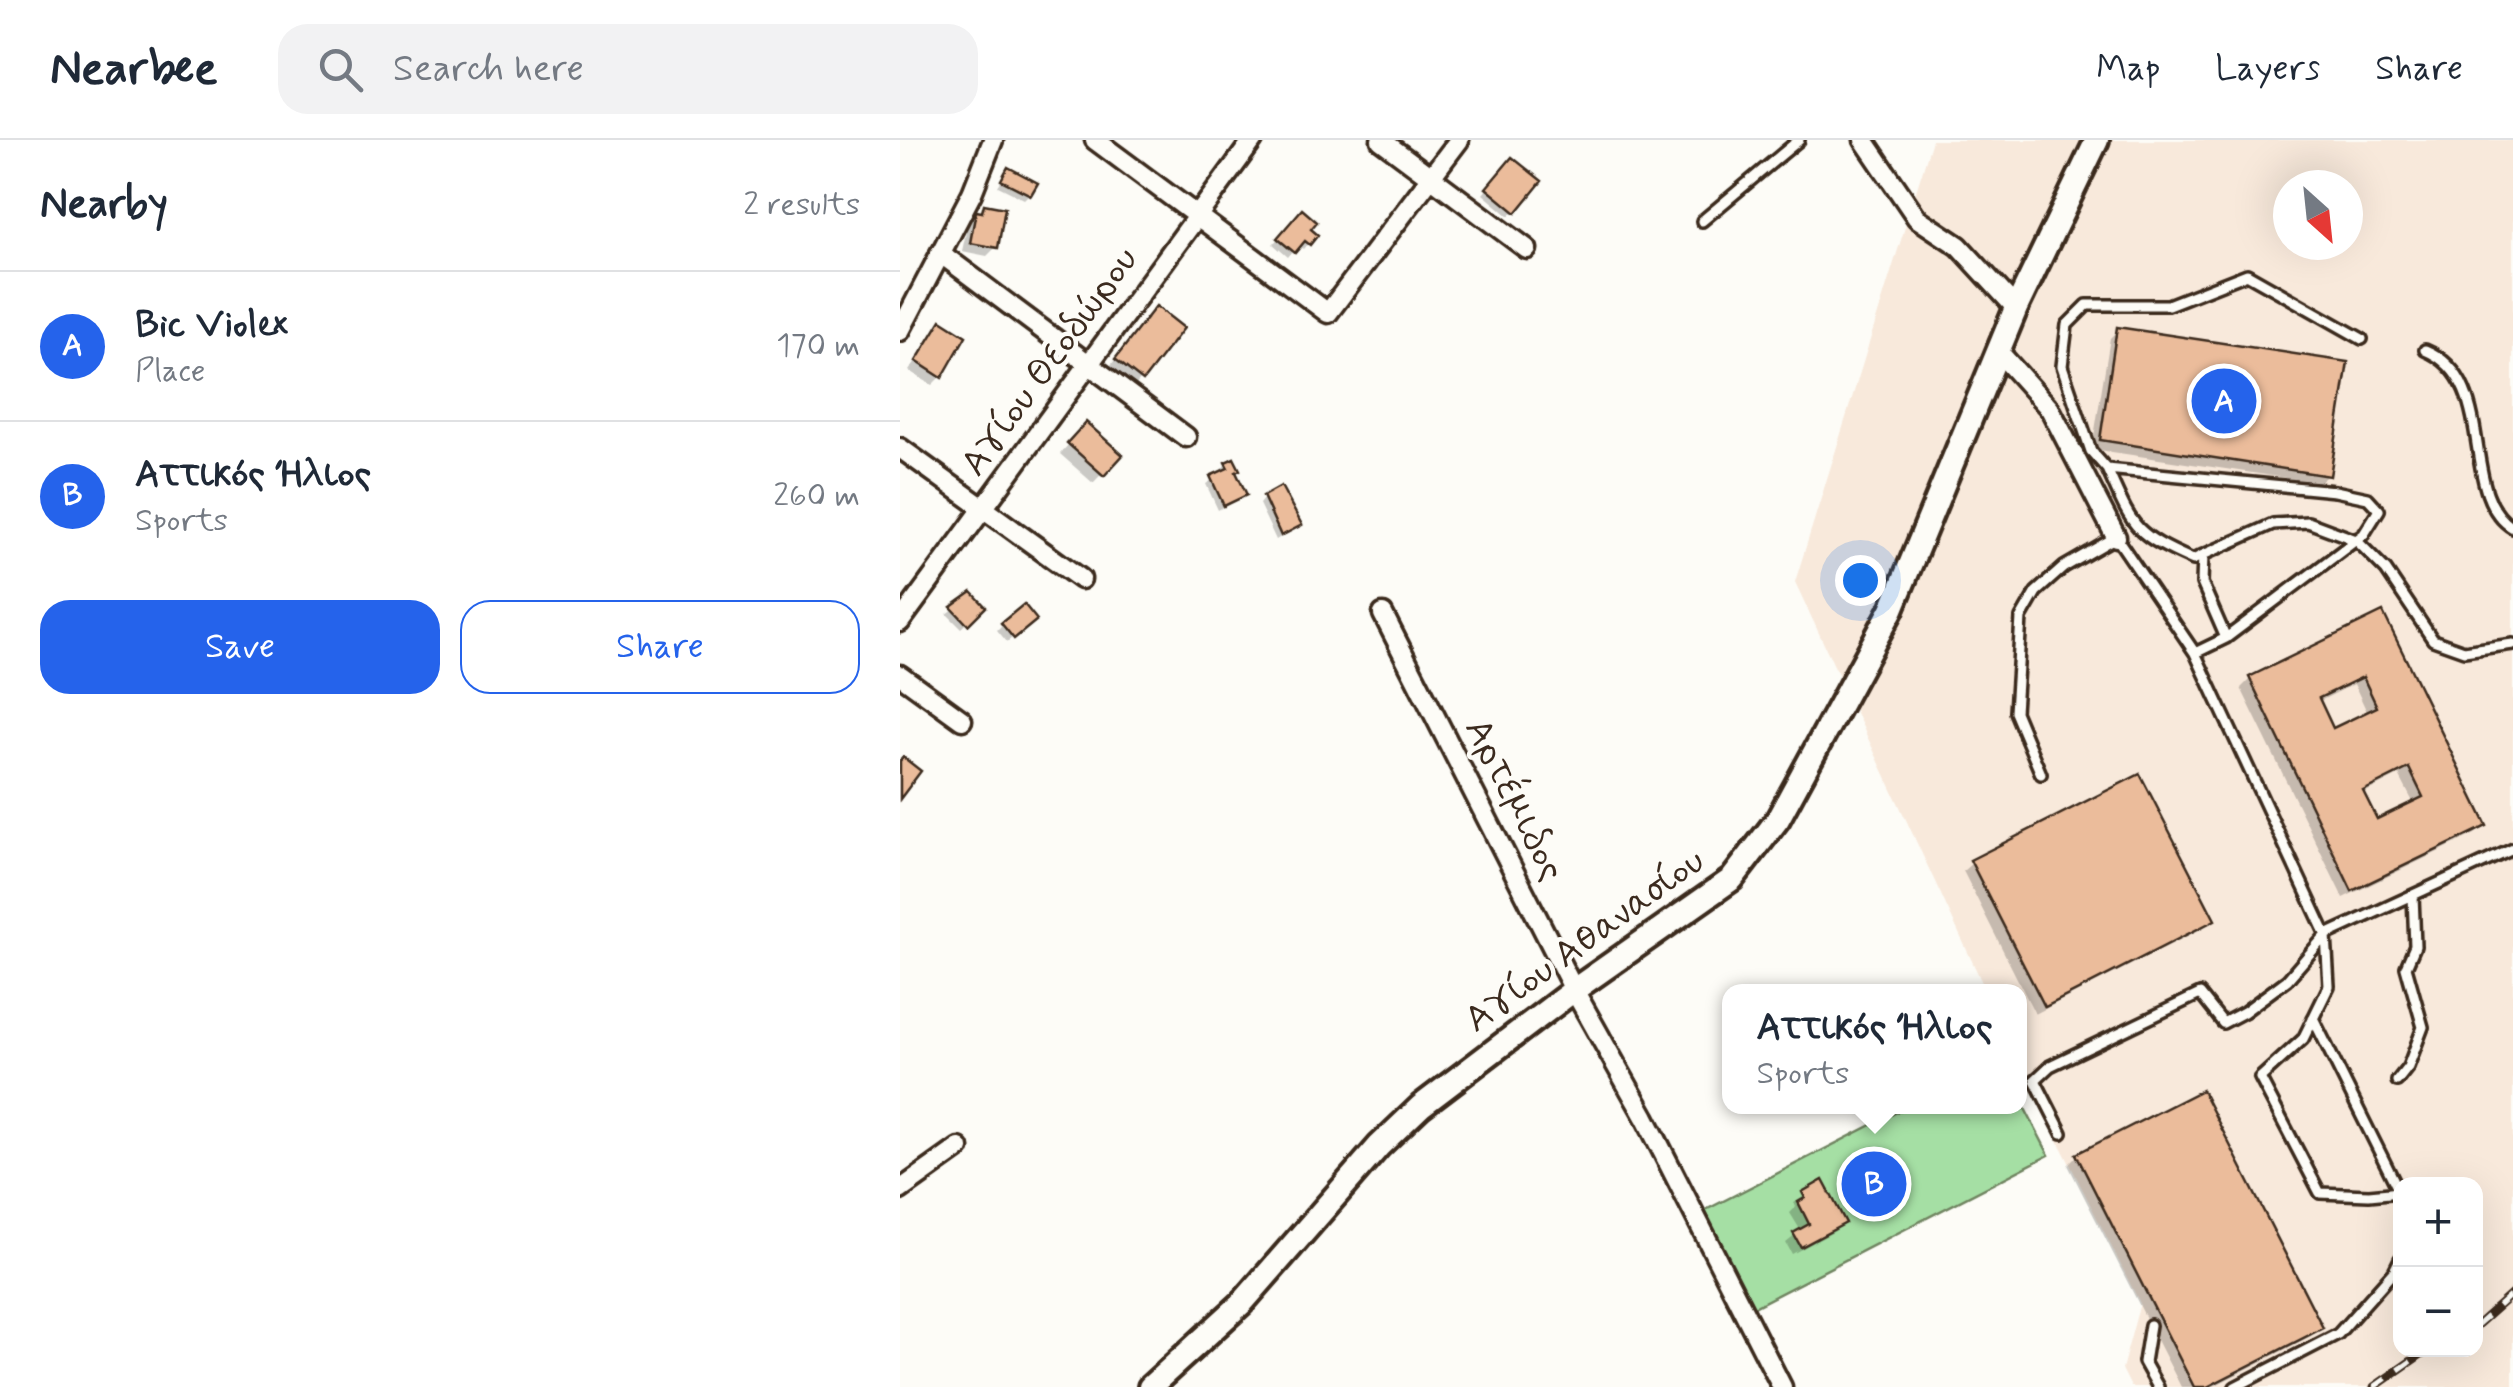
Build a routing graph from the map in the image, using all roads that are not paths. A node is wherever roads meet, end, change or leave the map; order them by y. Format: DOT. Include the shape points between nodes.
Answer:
graph roads {
  1 [pos="993,140"];
  2 [pos="1095,140"];
  3 [pos="1253,140"];
  4 [pos="1381,140"];
  5 [pos="1459,140"];
  6 [pos="1799,140"];
  7 [pos="1864,140"];
  8 [pos="2097,140"];
  9 [pos="1431,177"];
  10 [pos="1196,218"];
  11 [pos="1702,222"];
  12 [pos="1527,248"];
  13 [pos="940,253"];
  14 [pos="2016,308"];
  15 [pos="900,331"];
  16 [pos="2362,339"];
  17 [pos="2424,350"];
  18 [pos="1998,351"];
  19 [pos="1089,364"];
  20 [pos="1186,437"];
  21 [pos="900,448"];
  22 [pos="2107,469"];
  23 [pos="984,508"];
  24 [pos="2513,528"];
  25 [pos="2116,537"];
  26 [pos="2356,540"];
  27 [pos="2204,554"];
  28 [pos="1081,579"];
  29 [pos="1383,614"];
  30 [pos="900,622"];
  31 [pos="2226,638"];
  32 [pos="2513,644"];
  33 [pos="2195,653"];
  34 [pos="900,675"];
  35 [pos="962,720"];
  36 [pos="2041,774"];
  37 [pos="2513,849"];
  38 [pos="2413,895"];
  39 [pos="2326,935"];
  40 [pos="1574,990"];
  41 [pos="2314,1018"];
  42 [pos="2397,1081"];
  43 [pos="2062,1133"];
  44 [pos="959,1148"];
  45 [pos="2393,1178"];
  46 [pos="900,1190"];
  47 [pos="2393,1193"];
  48 [pos="2396,1267"];
  49 [pos="2150,1325"];
  50 [pos="1150,1387"];
  51 [pos="1782,1387"];
  52 [pos="2158,1387"];
  53 [pos="2235,1387"];
  1 -- 13 [label="street"];
  2 -- 10 [label="street"];
  3 -- 10 [label="street, Αγίου Θεοδώρου"];
  4 -- 9 [label="street"];
  5 -- 9 [label="street"];
  6 -- 11 [label="lane"];
  7 -- 14 [label="street" via="1917,218 1967,253"];
  8 -- 14 [label="street, Αγίου Αθανασίου"];
  9 -- 10 [label="street" via="1328,313"];
  9 -- 12 [label="street"];
  10 -- 19 [label="street, Αγίου Θεοδώρου"];
  13 -- 15 [label="street"];
  13 -- 19 [label="street"];
  14 -- 18 [label="street, Αγίου Αθανασίου"];
  16 -- 22 [label="lane" via="2246,274 2168,305 2087,305 2068,324 2062,366 2091,451"];
  17 -- 24 [label="lane" via="2442,358 2462,381 2486,496"];
  18 -- 25 [label="street" via="2050,408"];
  18 -- 40 [label="street, Αγίου Αθανασίου" via="1892,609 1778,819 1732,879"];
  19 -- 20 [label="street"];
  19 -- 23 [label="street, Αγίου Θεοδώρου"];
  21 -- 23 [label="street"];
  22 -- 26 [label="lane" via="2368,498 2379,510"];
  22 -- 27 [label="lane" via="2132,524 2192,560"];
  23 -- 28 [label="street"];
  23 -- 30 [label="street, Αγίου Θεοδώρου"];
  25 -- 33 [label="lane"];
  25 -- 36 [label="lane" via="2064,567 2036,592 2022,618 2015,712"];
  26 -- 27 [label="lane" via="2308,522 2274,524"];
  26 -- 31 [label="lane"];
  26 -- 32 [label="lane" via="2386,570 2433,640 2464,651"];
  27 -- 31 [label="lane" via="2202,583"];
  29 -- 40 [label="street, Αρτέμιδος"];
  31 -- 33 [label="lane"];
  33 -- 39 [label="lane"];
  34 -- 35 [label="street"];
  37 -- 38 [label="lane"];
  38 -- 39 [label="lane"];
  38 -- 42 [label="lane" via="2415,946 2406,968 2422,1027"];
  39 -- 41 [label="lane" via="2330,986"];
  39 -- 43 [label="lane" via="2287,980 2223,1022 2200,994 2050,1066 2035,1080"];
  40 -- 50 [label="street, Αγίου Αθανασίου" via="1421,1106 1242,1304"];
  40 -- 51 [label="street, Αρτέμιδος"];
  41 -- 45 [label="lane"];
  41 -- 47 [label="lane" via="2303,1039 2260,1078 2320,1194"];
  44 -- 46 [label="street"];
  48 -- 53 [label="lane" via="2338,1334"];
  49 -- 52 [label="lane" via="2144,1362"];
}
